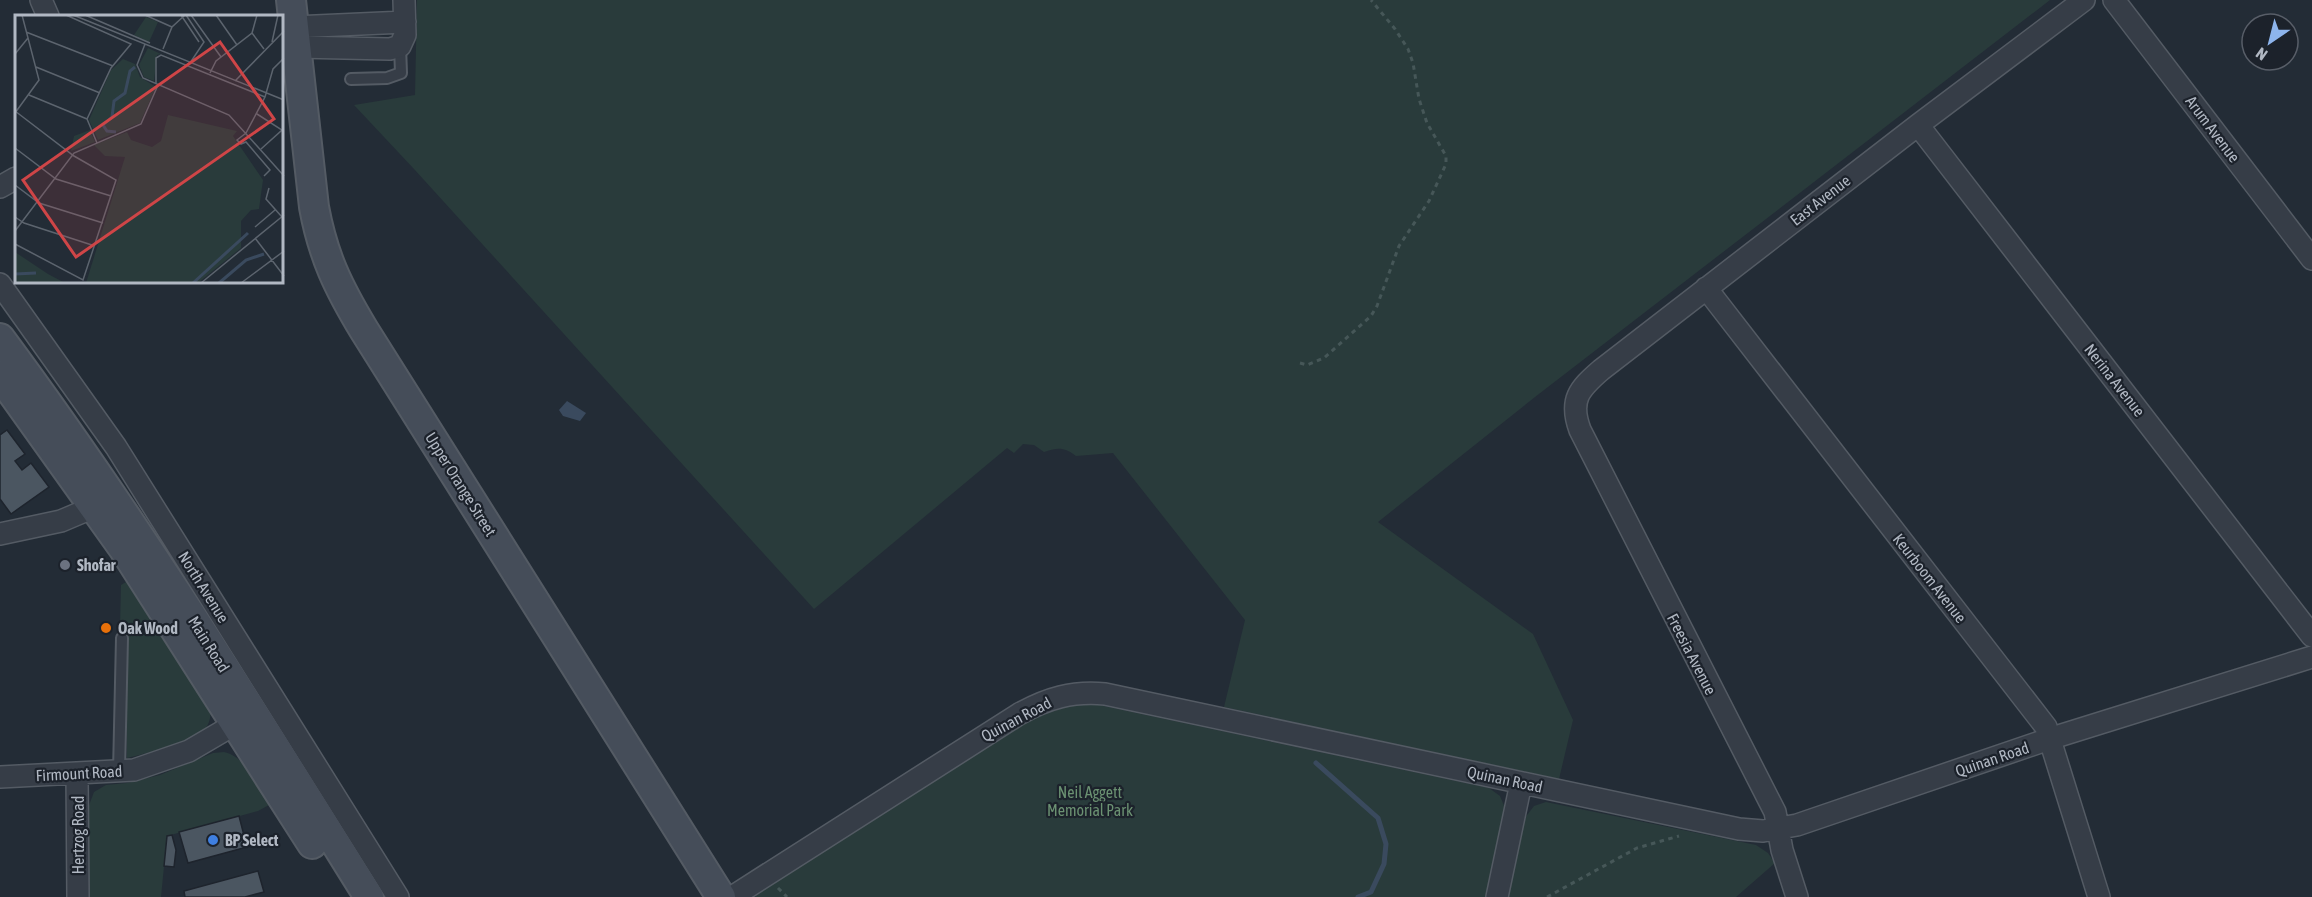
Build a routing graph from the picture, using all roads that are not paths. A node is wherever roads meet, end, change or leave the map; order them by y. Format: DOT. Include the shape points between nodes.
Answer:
graph roads {
  1 [pos="40,0"];
  2 [pos="404,0"];
  3 [pos="2084,0"];
  4 [pos="2114,0"];
  5 [pos="48,15"];
  6 [pos="405,22"];
  7 [pos="354,24"];
  8 [pos="292,30"];
  9 [pos="400,46"];
  10 [pos="355,48"];
  11 [pos="351,79"];
  12 [pos="1918,125"];
  13 [pos="15,179"];
  14 [pos="0,187"];
  15 [pos="2312,259"];
  16 [pos="0,284"];
  17 [pos="1706,288"];
  18 [pos="0,338"];
  19 [pos="0,376"];
  20 [pos="1575,414"];
  21 [pos="94,507"];
  22 [pos="0,534"];
  23 [pos="2312,636"];
  24 [pos="122,639"];
  25 [pos="2312,657"];
  26 [pos="244,719"];
  27 [pos="2049,739"];
  28 [pos="119,772"];
  29 [pos="77,773"];
  30 [pos="0,777"];
  31 [pos="1521,783"];
  32 [pos="1778,828"];
  33 [pos="360,896"];
  34 [pos="78,897"];
  35 [pos="398,897"];
  36 [pos="722,897"];
  37 [pos="732,897"];
  38 [pos="1497,897"];
  39 [pos="1797,897"];
  40 [pos="2099,897"];
  1 -- 5 [label="street"];
  2 -- 6 [label="street"];
  3 -- 12 [label="street, East Avenue"];
  4 -- 15 [label="street, Arum Avenue"];
  6 -- 7 [label="street"];
  6 -- 9 [label="street"];
  7 -- 8 [label="street"];
  7 -- 10 [label="lane"];
  8 -- 10 [label="street"];
  8 -- 36 [label="main road, Upper Orange Street" via="314,207 331,270 364,330"];
  9 -- 10 [label="street"];
  9 -- 11 [label="lane" via="401,73 387,78"];
  12 -- 17 [label="street, East Avenue"];
  12 -- 23 [label="street, Nerina Avenue"];
  13 -- 14 [label="street"];
  16 -- 35 [label="street, North Avenue" via="116,447"];
  17 -- 20 [label="street, East Avenue" via="1587,382 1576,400"];
  17 -- 27 [label="street, Keurboom Avenue" via="2046,727"];
  18 -- 26 [label="main road, Main Road" via="108,491"];
  19 -- 21 [label="main road, Main Road"];
  20 -- 32 [label="street, Freesia Avenue" via="1590,451 1774,812"];
  21 -- 22 [label="street" via="61,521"];
  21 -- 26 [label="main road, Main Road"];
  24 -- 28 [label="lane"];
  25 -- 27 [label="street, Quinan Road"];
  26 -- 28 [label="street, Firmount Road" via="189,751"];
  26 -- 33 [label="main road, Main Road"];
  27 -- 32 [label="street, Quinan Road" via="1797,825"];
  27 -- 40 [label="street, Keurboom Avenue"];
  28 -- 29 [label="street, Firmount Road"];
  29 -- 30 [label="street, Firmount Road"];
  29 -- 34 [label="street, Hertzog Road"];
  31 -- 32 [label="street, Quinan Road" via="1739,829"];
  31 -- 37 [label="street, Quinan Road" via="1105,694 1069,694 1019,714"];
  31 -- 38 [label="street"];
  32 -- 39 [label="street, Freesia Avenue"];
}
